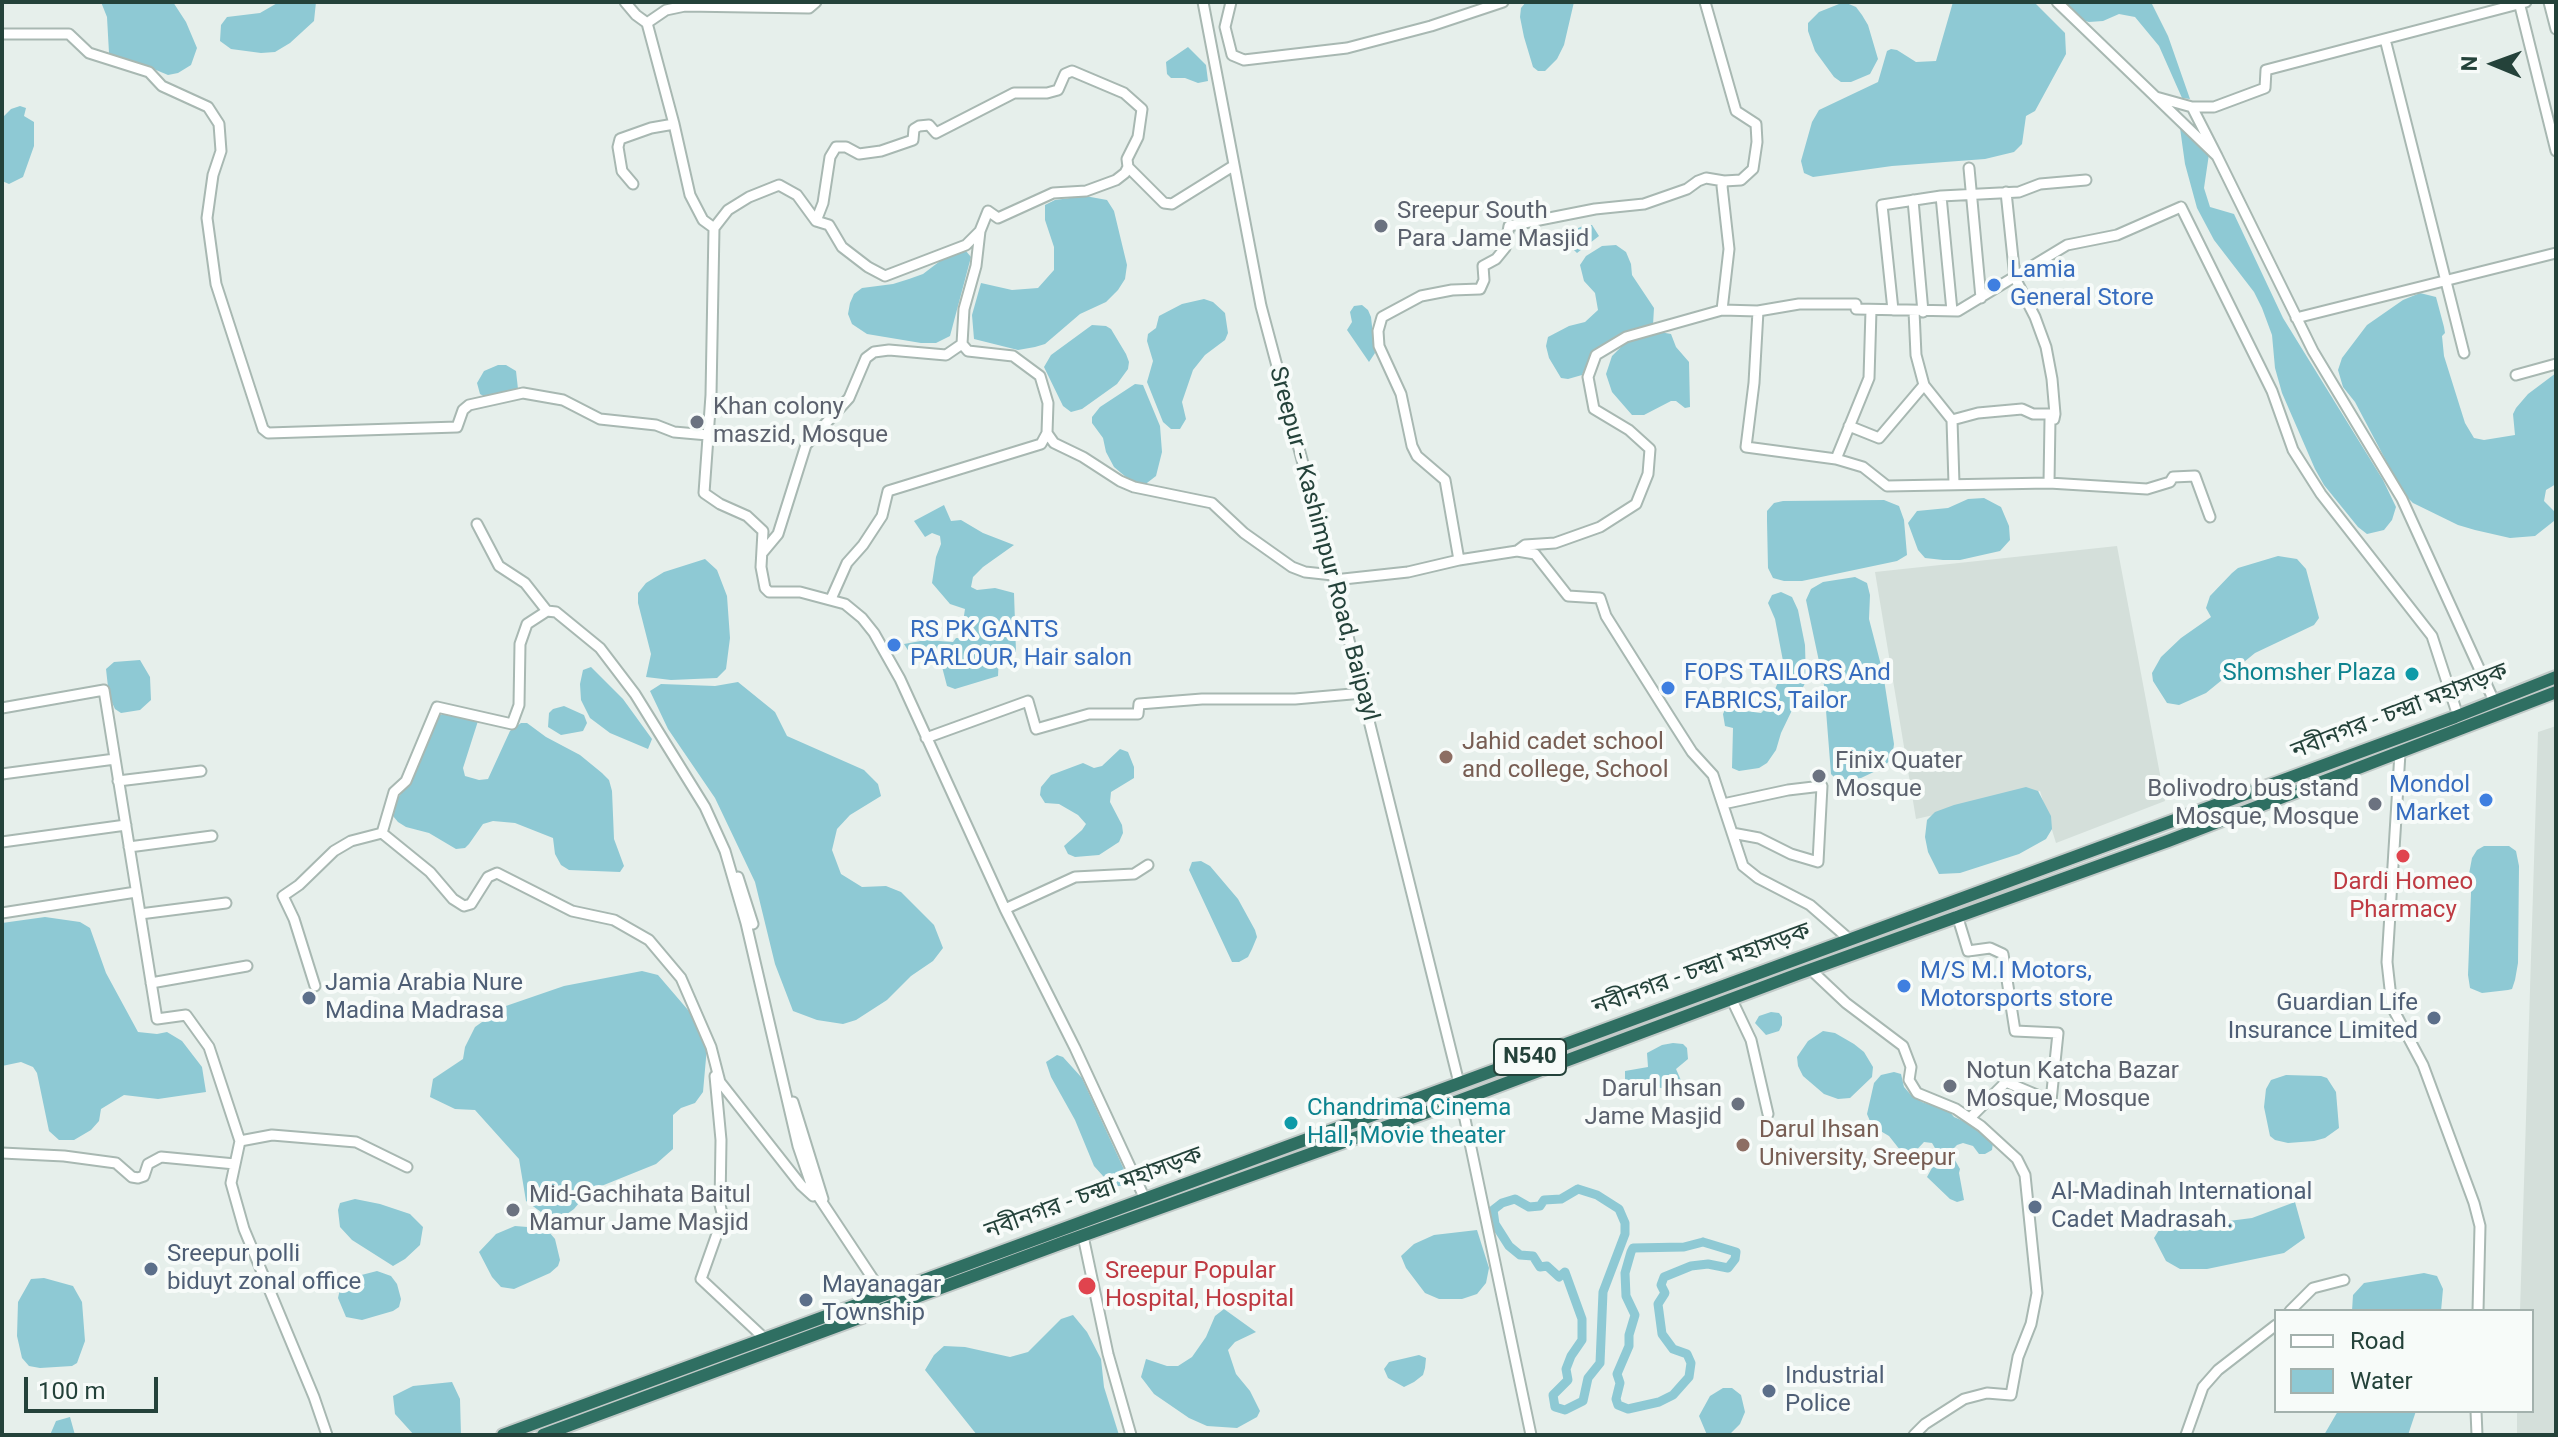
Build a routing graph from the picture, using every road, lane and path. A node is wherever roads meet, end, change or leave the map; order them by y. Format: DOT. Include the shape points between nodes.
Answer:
graph roads {
  1 [pos="625,2"];
  2 [pos="816,2"];
  3 [pos="1203,2"];
  4 [pos="1231,2"];
  5 [pos="1503,2"];
  6 [pos="1705,2"];
  7 [pos="2057,2"];
  8 [pos="2549,2"];
  9 [pos="2521,3"];
  10 [pos="647,23"];
  11 [pos="2556,29"];
  12 [pos="2,34"];
  13 [pos="2385,39"];
  14 [pos="2156,97"];
  15 [pos="2192,107"];
  16 [pos="674,124"];
  17 [pos="2556,151"];
  18 [pos="2217,156"];
  19 [pos="1233,166"];
  20 [pos="1128,167"];
  21 [pos="1969,168"];
  22 [pos="2086,180"];
  23 [pos="1724,181"];
  24 [pos="633,184"];
  25 [pos="2006,192"];
  26 [pos="1971,194"];
  27 [pos="1941,196"];
  28 [pos="1913,200"];
  29 [pos="816,221"];
  30 [pos="714,228"];
  31 [pos="980,231"];
  32 [pos="2556,253"];
  33 [pos="2015,278"];
  34 [pos="2447,279"];
  35 [pos="1981,298"];
  36 [pos="1722,310"];
  37 [pos="1871,310"];
  38 [pos="1893,310"];
  39 [pos="1758,311"];
  40 [pos="1919,311"];
  41 [pos="1952,311"];
  42 [pos="2296,318"];
  43 [pos="962,344"];
  44 [pos="2464,353"];
  45 [pos="2556,364"];
  46 [pos="2516,375"];
  47 [pos="1924,385"];
  48 [pos="2055,414"];
  49 [pos="1952,420"];
  50 [pos="1849,426"];
  51 [pos="1047,433"];
  52 [pos="708,435"];
  53 [pos="1836,459"];
  54 [pos="2049,483"];
  55 [pos="1954,484"];
  56 [pos="2210,517"];
  57 [pos="477,524"];
  58 [pos="1517,551"];
  59 [pos="763,552"];
  60 [pos="1459,560"];
  61 [pos="1334,578"];
  62 [pos="831,599"];
  63 [pos="547,611"];
  64 [pos="2556,677"];
  65 [pos="2556,692"];
  66 [pos="1363,693"];
  67 [pos="2494,701"];
  68 [pos="2,708"];
  69 [pos="2458,716"];
  70 [pos="926,738"];
  71 [pos="2400,753"];
  72 [pos="115,759"];
  73 [pos="201,771"];
  74 [pos="2,774"];
  75 [pos="118,781"];
  76 [pos="1723,804"];
  77 [pos="126,825"];
  78 [pos="382,833"];
  79 [pos="1732,833"];
  80 [pos="212,836"];
  81 [pos="2,842"];
  82 [pos="129,847"];
  83 [pos="1148,865"];
  84 [pos="136,892"];
  85 [pos="226,903"];
  86 [pos="1005,909"];
  87 [pos="2,913"];
  88 [pos="140,914"];
  89 [pos="1957,915"];
  90 [pos="1849,939"];
  91 [pos="247,966"];
  92 [pos="1810,969"];
  93 [pos="151,983"];
  94 [pos="315,986"];
  95 [pos="1731,998"];
  96 [pos="712,1051"];
  97 [pos="1459,1083"];
  98 [pos="1461,1100"];
  99 [pos="1768,1114"];
  100 [pos="1970,1118"];
  101 [pos="240,1141"];
  102 [pos="2,1153"];
  103 [pos="235,1164"];
  104 [pos="407,1167"];
  105 [pos="1145,1199"];
  106 [pos="824,1206"];
  107 [pos="1083,1236"];
  108 [pos="2344,1280"];
  109 [pos="883,1294"];
  110 [pos="2292,1309"];
  111 [pos="2478,1309"];
  112 [pos="2274,1327"];
  113 [pos="763,1337"];
  114 [pos="2476,1413"];
  115 [pos="327,1435"];
  116 [pos="503,1435"];
  117 [pos="543,1435"];
  118 [pos="1131,1435"];
  119 [pos="1531,1435"];
  120 [pos="1914,1435"];
  121 [pos="2186,1435"];
  122 [pos="2477,1435"];
  1 -- 10 [label="street"];
  2 -- 10 [label="street" via="809,8 685,6 666,10"];
  3 -- 19 [label="street, Sreepur - Kashimpur Road, Baipayl"];
  4 -- 5 [label="street" via="1225,27 1232,55 1244,60 1347,48"];
  6 -- 23 [label="street" via="1736,111 1756,124 1753,169 1741,180"];
  7 -- 14 [label="street"];
  8 -- 11 [label="street"];
  9 -- 13 [label="street"];
  9 -- 17 [label="street"];
  10 -- 16 [label="street"];
  12 -- 52 [label="street" via="69,34 89,53 149,72 162,86 208,107 219,124 221,151 207,218 216,284 268,433 457,427 469,405 530,393 563,400 600,419"];
  13 -- 15 [label="street" via="2266,70 2265,88 2214,107"];
  13 -- 34 [label="street"];
  14 -- 15 [label="street"];
  14 -- 18 [label="street"];
  15 -- 18 [label="street"];
  16 -- 24 [label="street" via="620,139 622,171"];
  16 -- 30 [label="street" via="690,195 703,220"];
  18 -- 42 [label="street"];
  19 -- 20 [label="street" via="1172,204 1164,203"];
  19 -- 61 [label="street, Sreepur - Kashimpur Road, Baipayl" via="1261,306"];
  20 -- 29 [label="street" via="1142,109 1124,93 1072,71 1058,90 1014,93 936,133 929,125 919,126 913,140 881,151 859,154 836,147"];
  20 -- 31 [label="street" via="1116,180 1086,191 1053,193 998,218 988,211"];
  21 -- 26 [label="street"];
  22 -- 25 [label="street"];
  23 -- 36 [label="street" via="1729,249"];
  23 -- 60 [label="street" via="1706,178 1644,204 1518,222 1509,226 1505,248 1483,266 1480,289 1421,296 1382,317 1379,346 1401,394 1412,446 1445,480"];
  25 -- 26 [label="street"];
  25 -- 33 [label="street"];
  26 -- 27 [label="street"];
  26 -- 35 [label="street"];
  27 -- 28 [label="street"];
  27 -- 41 [label="street"];
  28 -- 38 [label="street" via="1882,205"];
  28 -- 40 [label="street"];
  29 -- 30 [label="street" via="797,195 779,185 728,210"];
  29 -- 31 [label="street" via="829,225 842,247 885,276 966,245"];
  30 -- 52 [label="street"];
  31 -- 43 [label="street"];
  32 -- 34 [label="street"];
  33 -- 35 [label="street"];
  33 -- 48 [label="street" via="2046,347"];
  33 -- 69 [label="street" via="2067,245 2117,235 2181,207 2272,391 2293,450 2432,636"];
  34 -- 42 [label="street"];
  34 -- 44 [label="street"];
  35 -- 41 [label="street"];
  36 -- 39 [label="street"];
  36 -- 58 [label="street" via="1626,337 1596,355 1588,377 1594,409 1650,449 1648,474 1636,504 1600,527"];
  37 -- 38 [label="street"];
  37 -- 39 [label="street" via="1834,302"];
  37 -- 50 [label="street" via="1869,378"];
  38 -- 40 [label="street"];
  39 -- 53 [label="street" via="1744,445"];
  40 -- 41 [label="street"];
  40 -- 47 [label="street" via="1916,355"];
  42 -- 67 [label="street" via="2402,499"];
  43 -- 51 [label="street" via="968,351 1013,356 1040,376 1048,403"];
  43 -- 59 [label="street" via="946,355 889,350 866,358 849,398 806,445 778,534"];
  45 -- 46 [label="street"];
  47 -- 49 [label="street"];
  47 -- 50 [label="street" via="1879,438"];
  48 -- 49 [label="street" via="2022,409"];
  48 -- 54 [label="street" via="2050,419"];
  49 -- 55 [label="street"];
  50 -- 53 [label="street"];
  51 -- 61 [label="street" via="1054,443 1134,487 1212,503 1292,567"];
  51 -- 62 [label="street" via="1041,444 888,491 882,516 847,563"];
  52 -- 59 [label="street" via="704,493 763,531"];
  53 -- 55 [label="street" via="1863,467 1887,486"];
  54 -- 55 [label="street"];
  54 -- 56 [label="street" via="2147,489 2173,477 2195,476"];
  57 -- 63 [label="street" via="499,566 525,583"];
  58 -- 60 [label="street"];
  58 -- 76 [label="street" via="1535,554 1568,596 1600,598 1669,716 1713,775"];
  59 -- 62 [label="street" via="761,567 769,592"];
  60 -- 61 [label="street" via="1408,572"];
  61 -- 66 [label="street, Sreepur - Kashimpur Road, Baipayl"];
  62 -- 70 [label="street" via="845,604 874,633"];
  63 -- 78 [label="street" via="527,624 520,644 519,705 512,724 437,707 406,781 394,792"];
  63 -- 106 [label="street" via="556,612 600,648 705,807 725,851 746,923 798,1146"];
  64 -- 67 [label="highway, নবীনগর - চন্দ্রা মহাসড়ক / N540"];
  65 -- 71 [label="highway, নবীনগর - চন্দ্রা মহাসড়ক / N540"];
  66 -- 70 [label="street" via="1139,704 1138,714 1089,714 1036,729 1028,701"];
  66 -- 97 [label="street, Sreepur - Kashimpur Road, Baipayl"];
  67 -- 69 [label="highway, নবীনগর - চন্দ্রা মহাসড়ক / N540"];
  68 -- 72 [label="street" via="104,690"];
  69 -- 90 [label="highway, নবীনগর - চন্দ্রা মহাসড়ক / N540"];
  70 -- 86 [label="street"];
  71 -- 89 [label="highway, নবীনগর - চন্দ্রা মহাসড়ক / N540"];
  71 -- 111 [label="street" via="2387,962 2392,1007 2423,1065 2474,1203 2480,1226"];
  72 -- 74 [label="street"];
  72 -- 75 [label="street"];
  73 -- 75 [label="street"];
  75 -- 77 [label="street"];
  76 -- 79 [label="street"];
  76 -- 79 [label="street" via="1822,786 1818,862"];
  77 -- 81 [label="street"];
  77 -- 82 [label="street"];
  78 -- 94 [label="street" via="334,851 283,896"];
  78 -- 96 [label="street" via="464,906 497,873 572,911 614,920 649,940 681,978"];
  79 -- 90 [label="street" via="1743,866 1810,905"];
  80 -- 82 [label="street"];
  82 -- 84 [label="street"];
  83 -- 86 [label="street" via="1134,874 1075,877"];
  84 -- 87 [label="street"];
  84 -- 88 [label="street"];
  85 -- 88 [label="street"];
  86 -- 105 [label="street"];
  88 -- 93 [label="street"];
  89 -- 92 [label="highway, নবীনগর - চন্দ্রা মহাসড়ক / N540"];
  89 -- 100 [label="street" via="1968,951 1990,948 2003,954 2015,1031 2058,1033 2051,1101 2006,1082"];
  90 -- 97 [label="highway, নবীনগর - চন্দ্রা মহাসড়ক / N540"];
  91 -- 93 [label="street"];
  92 -- 95 [label="highway, নবীনগর - চন্দ্রা মহাসড়ক / N540"];
  92 -- 100 [label="street" via="1903,1046 1917,1093"];
  93 -- 101 [label="street" via="157,1019 186,1015 209,1047"];
  95 -- 98 [label="highway, নবীনগর - চন্দ্রা মহাসড়ক / N540"];
  95 -- 99 [label="street" via="1751,1040"];
  96 -- 106 [label="street" via="720,1082 801,1185"];
  96 -- 113 [label="street" via="723,1217 701,1279"];
  97 -- 105 [label="highway, নবীনগর - চন্দ্রা মহাসড়ক / N540"];
  98 -- 107 [label="highway, নবীনগর - চন্দ্রা মহাসড়ক / N540"];
  98 -- 119 [label="street"];
  100 -- 120 [label="street" via="2017,1159 2025,1175 2037,1293 2011,1395 1987,1393 1964,1399"];
  101 -- 103 [label="street"];
  101 -- 104 [label="street" via="272,1135 356,1142"];
  102 -- 103 [label="street" via="116,1163 138,1178 161,1157"];
  103 -- 115 [label="street" via="231,1183 244,1229"];
  105 -- 109 [label="highway, নবীনগর - চন্দ্রা মহাসড়ক / N540"];
  106 -- 109 [label="street"];
  107 -- 117 [label="highway, নবীনগর - চন্দ্রা মহাসড়ক / N540"];
  107 -- 118 [label="street"];
  108 -- 110 [label="street" via="2313,1288"];
  109 -- 113 [label="highway, নবীনগর - চন্দ্রা মহাসড়ক / N540"];
  112 -- 121 [label="street" via="2203,1387"];
  113 -- 116 [label="highway, নবীনগর - চন্দ্রা মহাসড়ক / N540"];
  114 -- 122 [label="street"];
}
